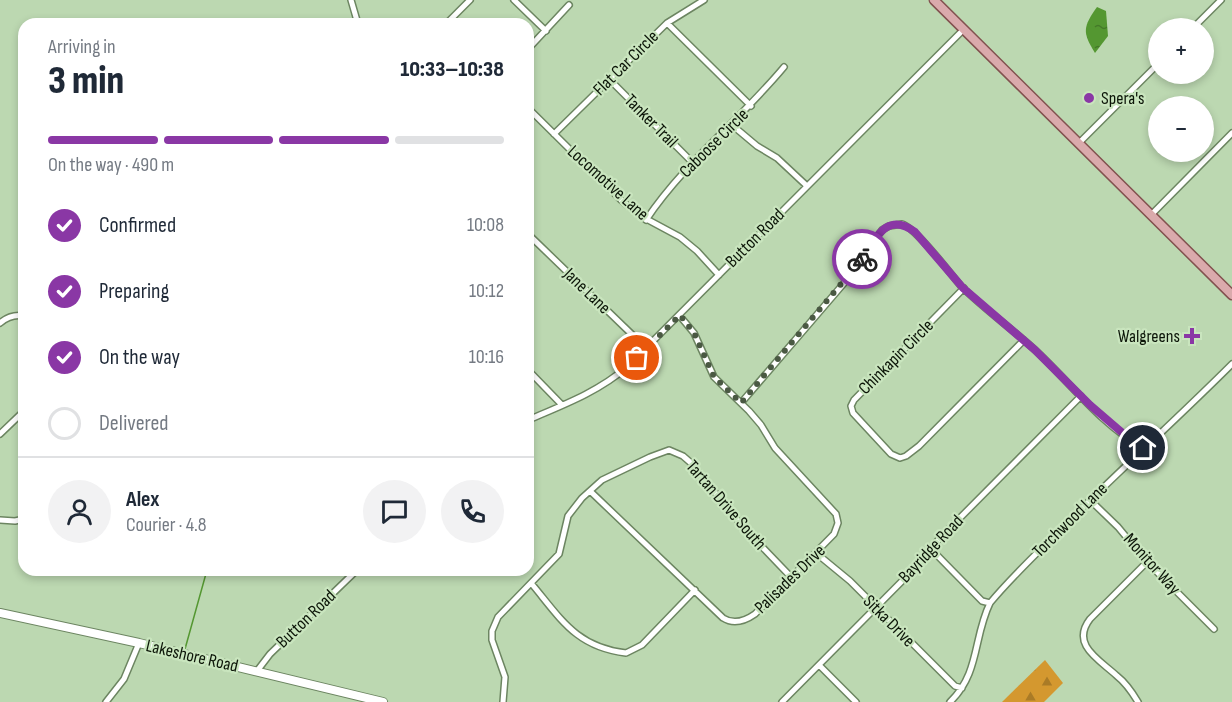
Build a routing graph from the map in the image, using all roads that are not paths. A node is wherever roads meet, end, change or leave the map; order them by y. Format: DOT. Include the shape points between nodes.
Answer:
graph roads {
  1 [pos="351,0"];
  2 [pos="470,0"];
  3 [pos="514,0"];
  4 [pos="705,0"];
  5 [pos="934,0"];
  6 [pos="1221,0"];
  7 [pos="569,5"];
  8 [pos="356,18"];
  9 [pos="452,18"];
  10 [pos="533,18"];
  11 [pos="1203,18"];
  12 [pos="534,19"];
  13 [pos="667,23"];
  14 [pos="964,29"];
  15 [pos="546,31"];
  16 [pos="534,43"];
  17 [pos="784,67"];
  18 [pos="1148,74"];
  19 [pos="609,79"];
  20 [pos="751,106"];
  21 [pos="534,114"];
  22 [pos="732,125"];
  23 [pos="554,134"];
  24 [pos="1232,134"];
  25 [pos="1079,143"];
  26 [pos="693,163"];
  27 [pos="807,186"];
  28 [pos="1151,215"];
  29 [pos="646,220"];
  30 [pos="534,240"];
  31 [pos="719,275"];
  32 [pos="963,288"];
  33 [pos="1232,295"];
  34 [pos="18,315"];
  35 [pos="680,315"];
  36 [pos="0,323"];
  37 [pos="1024,340"];
  38 [pos="646,348"];
  39 [pos="1232,364"];
  40 [pos="534,376"];
  41 [pos="1081,396"];
  42 [pos="741,403"];
  43 [pos="562,405"];
  44 [pos="18,417"];
  45 [pos="534,417"];
  46 [pos="0,434"];
  47 [pos="1143,448"];
  48 [pos="590,491"];
  49 [pos="1090,500"];
  50 [pos="0,519"];
  51 [pos="18,520"];
  52 [pos="930,549"];
  53 [pos="816,554"];
  54 [pos="1147,562"];
  55 [pos="351,576"];
  56 [pos="792,578"];
  57 [pos="531,584"];
  58 [pos="695,591"];
  59 [pos="990,603"];
  60 [pos="876,608"];
  61 [pos="0,613"];
  62 [pos="1214,629"];
  63 [pos="139,643"];
  64 [pos="819,665"];
  65 [pos="257,671"];
  66 [pos="962,688"];
  67 [pos="106,702"];
  68 [pos="382,702"];
  69 [pos="503,702"];
  70 [pos="782,702"];
  71 [pos="856,702"];
  72 [pos="950,702"];
  73 [pos="1138,702"];
  1 -- 8 [label="street"];
  2 -- 9 [label="street"];
  3 -- 10 [label="street"];
  4 -- 13 [label="street, Flat Car Circle"];
  5 -- 14 [label="main road"];
  6 -- 11 [label="street"];
  7 -- 15 [label="street"];
  12 -- 15 [label="street"];
  13 -- 19 [label="street, Flat Car Circle"];
  13 -- 20 [label="street"];
  14 -- 25 [label="main road"];
  14 -- 27 [label="street, Button Road"];
  15 -- 16 [label="street"];
  17 -- 20 [label="street, Caboose Circle"];
  18 -- 25 [label="street"];
  19 -- 23 [label="street, Flat Car Circle"];
  19 -- 26 [label="street, Tanker Trail"];
  20 -- 22 [label="street, Caboose Circle"];
  21 -- 23 [label="street, Locomotive Lane"];
  22 -- 26 [label="street, Caboose Circle"];
  22 -- 27 [label="street"];
  23 -- 29 [label="street, Locomotive Lane"];
  24 -- 28 [label="street"];
  25 -- 28 [label="main road"];
  26 -- 29 [label="street, Caboose Circle"];
  27 -- 31 [label="street, Button Road"];
  28 -- 33 [label="main road"];
  29 -- 31 [label="street, Locomotive Lane" via="680,237"];
  30 -- 38 [label="street, Jane Lane"];
  31 -- 35 [label="street, Button Road"];
  32 -- 37 [label="street"];
  32 -- 37 [label="street, Chinkapin Circle" via="851,406 891,454 900,458 918,446"];
  32 -- 42 [label="street" via="915,232 902,224 889,226"];
  34 -- 36 [label="street"];
  35 -- 38 [label="street, Button Road"];
  35 -- 42 [label="street, Palisades Drive" via="694,333 714,377"];
  37 -- 41 [label="street"];
  38 -- 43 [label="street, Button Road" via="604,385"];
  39 -- 47 [label="street, Torchwood Lane"];
  40 -- 43 [label="street"];
  41 -- 47 [label="street"];
  41 -- 52 [label="street, Bayridge Road"];
  42 -- 53 [label="street, Palisades Drive" via="775,448 836,514 834,534"];
  43 -- 45 [label="street, Button Road"];
  44 -- 46 [label="street"];
  47 -- 49 [label="street, Torchwood Lane"];
  48 -- 56 [label="street, Tartan Drive South" via="615,473 673,450 691,462 708,487"];
  48 -- 57 [label="street" via="568,516 559,554"];
  48 -- 58 [label="street, Palisades Drive"];
  49 -- 54 [label="street, Monitor Way"];
  49 -- 59 [label="street, Torchwood Lane"];
  50 -- 51 [label="street"];
  52 -- 59 [label="street" via="982,600"];
  52 -- 60 [label="street, Bayridge Road"];
  53 -- 56 [label="street, Palisades Drive"];
  53 -- 60 [label="street, Sitka Drive"];
  54 -- 62 [label="street, Monitor Way"];
  54 -- 73 [label="street" via="1090,619 1083,639 1088,649 1131,689"];
  55 -- 65 [label="street, Button Road"];
  56 -- 58 [label="street, Palisades Drive" via="755,614 742,621 723,618"];
  57 -- 58 [label="street" via="582,640 626,653 642,645"];
  57 -- 69 [label="street" via="498,617 492,631 505,677"];
  59 -- 66 [label="street, Torchwood Lane" via="971,671"];
  60 -- 64 [label="street, Bayridge Road"];
  60 -- 66 [label="street, Sitka Drive" via="955,686"];
  61 -- 63 [label="street, Lakeshore Road"];
  63 -- 65 [label="street, Lakeshore Road"];
  63 -- 67 [label="street" via="124,679"];
  64 -- 70 [label="street, Bayridge Road"];
  64 -- 71 [label="street"];
  65 -- 68 [label="street, Lakeshore Road"];
  66 -- 72 [label="street, Torchwood Lane"];
}
